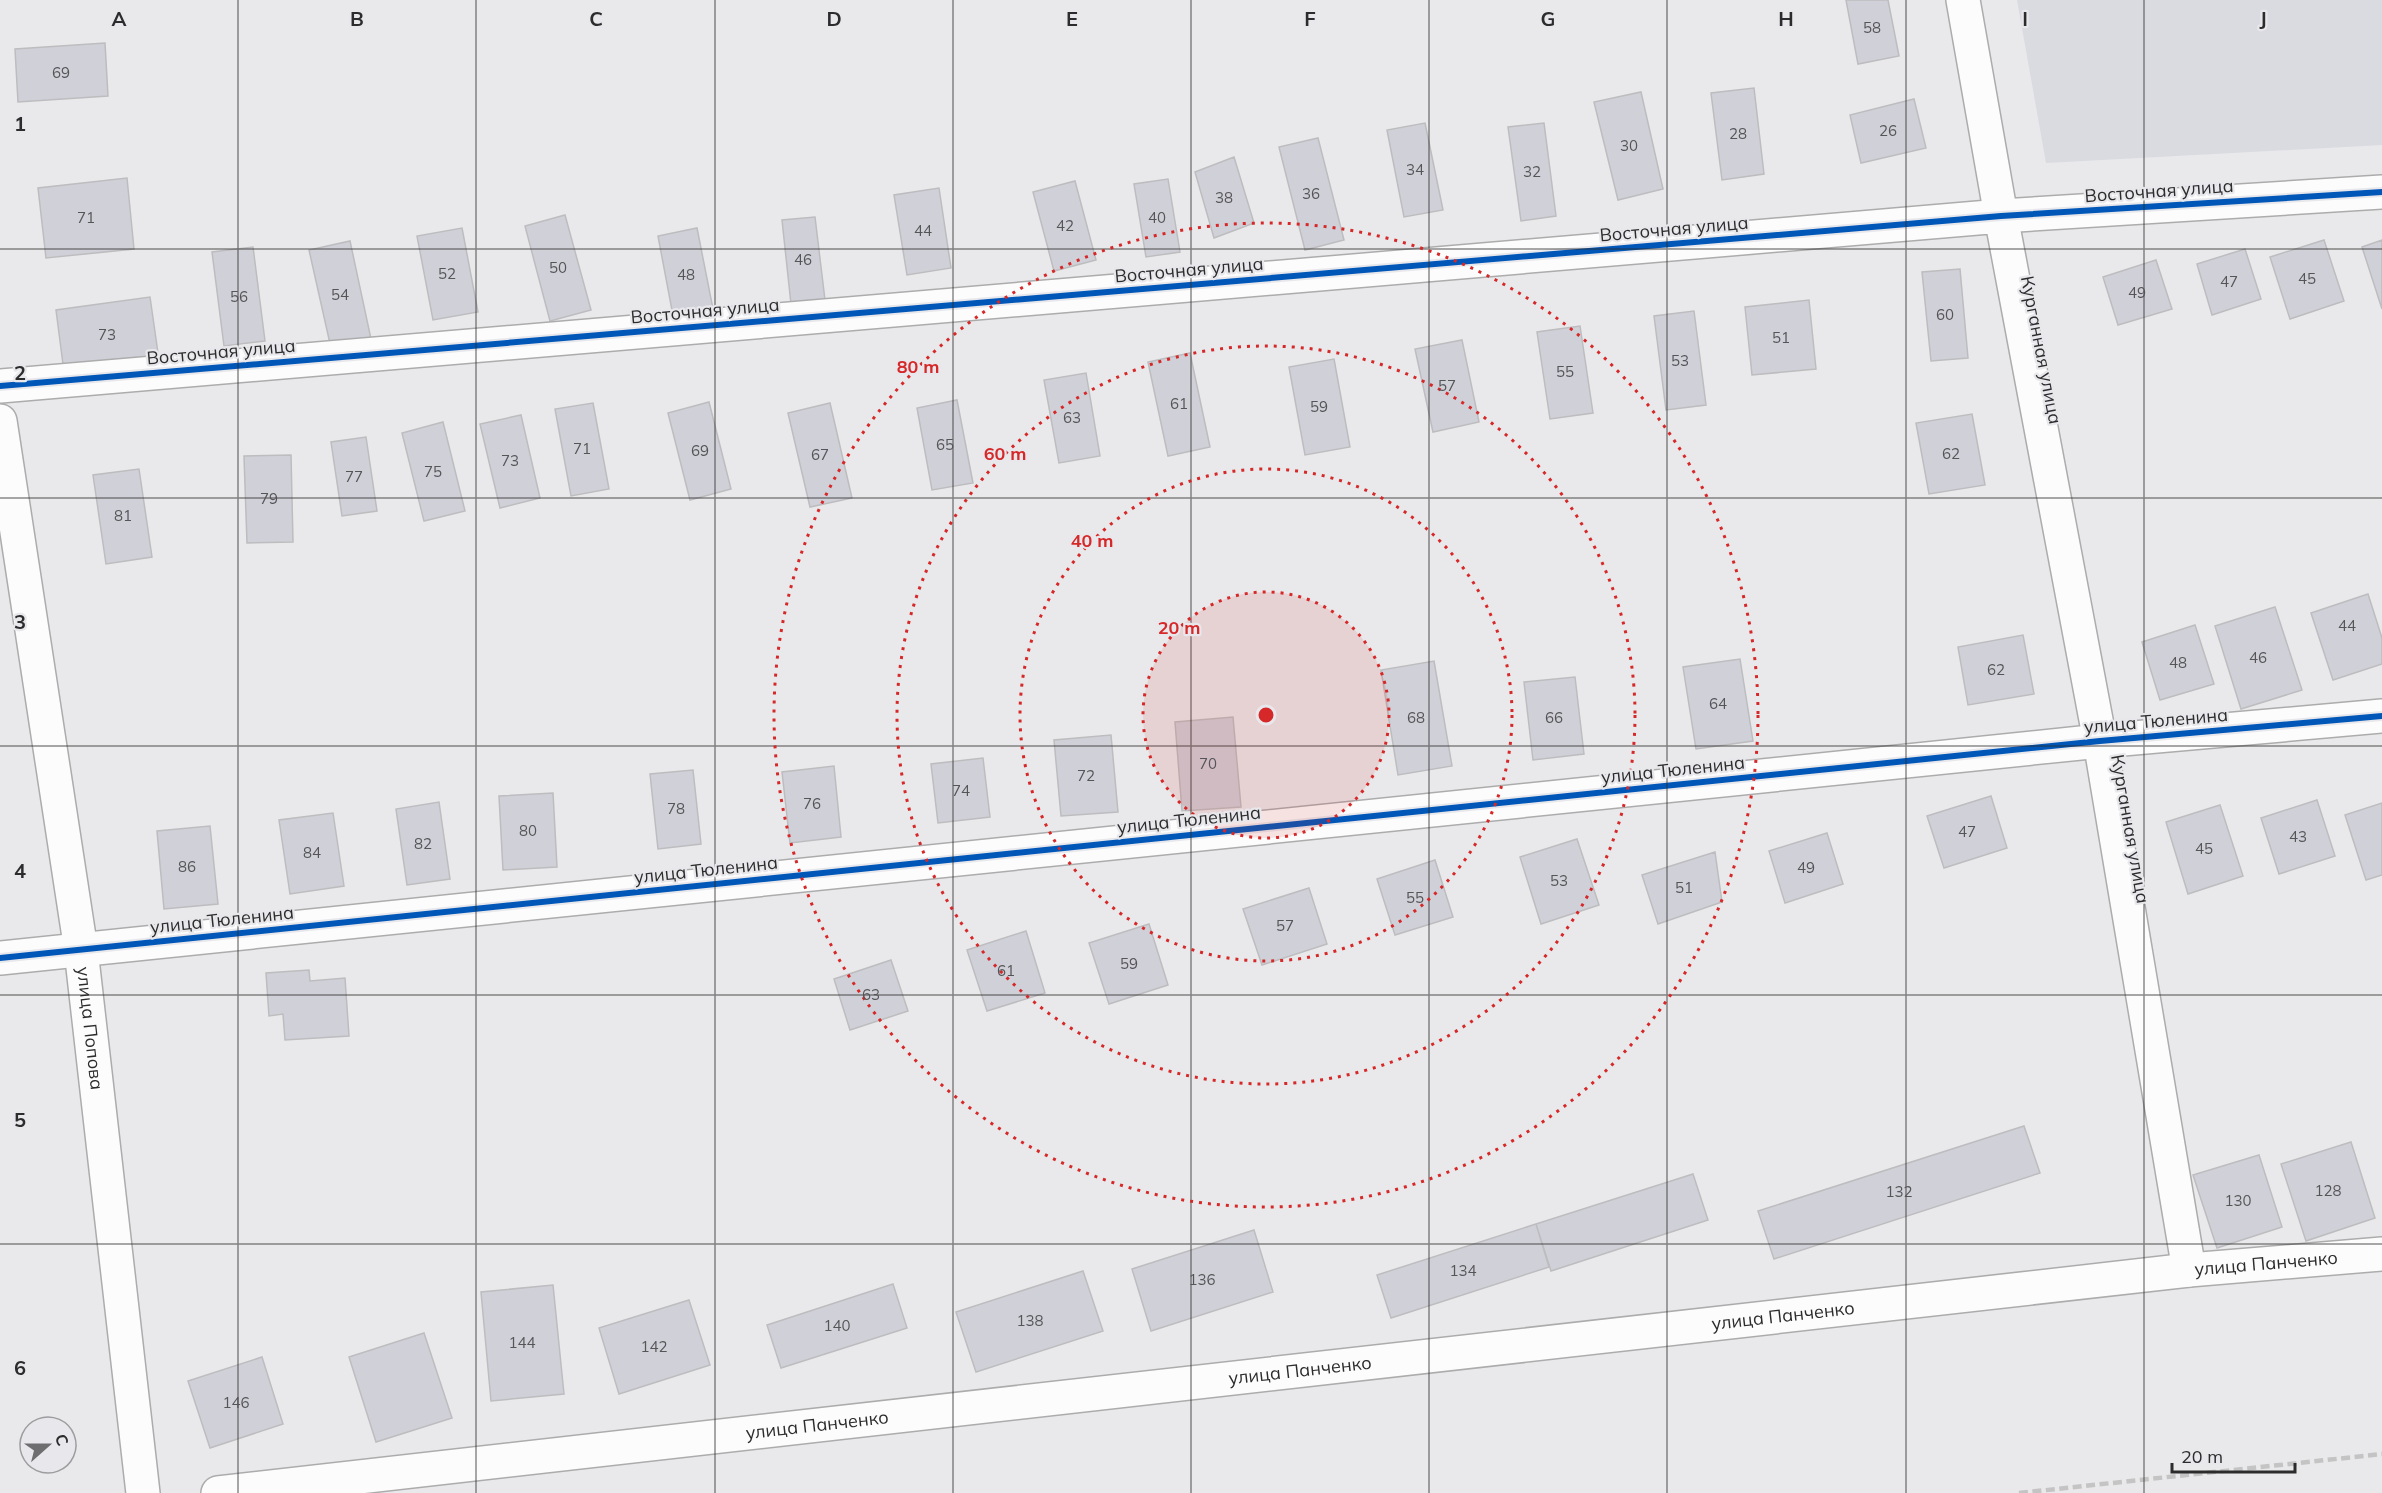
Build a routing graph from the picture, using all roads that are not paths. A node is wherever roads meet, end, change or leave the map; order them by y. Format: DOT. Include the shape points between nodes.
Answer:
graph roads {
  1 [pos="1963,0"];
  2 [pos="2382,192"];
  3 [pos="2001,216"];
  4 [pos="0,386"];
  5 [pos="0,421"];
  6 [pos="2382,716"];
  7 [pos="2100,741"];
  8 [pos="81,950"];
  9 [pos="0,958"];
  10 [pos="2382,1254"];
  11 [pos="2189,1270"];
  12 [pos="143,1493"];
  13 [pos="219,1493"];
  1 -- 3 [label="street, Курганная улица"];
  2 -- 3 [label="street, Восточная улица"];
  3 -- 4 [label="street, Восточная улица"];
  3 -- 7 [label="street, Курганная улица"];
  5 -- 8 [label="street, улица Попова"];
  6 -- 7 [label="street, улица Тюленина"];
  7 -- 8 [label="street, улица Тюленина"];
  7 -- 11 [label="street, Курганная улица"];
  8 -- 9 [label="street, улица Тюленина"];
  8 -- 12 [label="street, улица Попова"];
  10 -- 11 [label="street, улица Панченко"];
  11 -- 13 [label="street, улица Панченко"];
}
